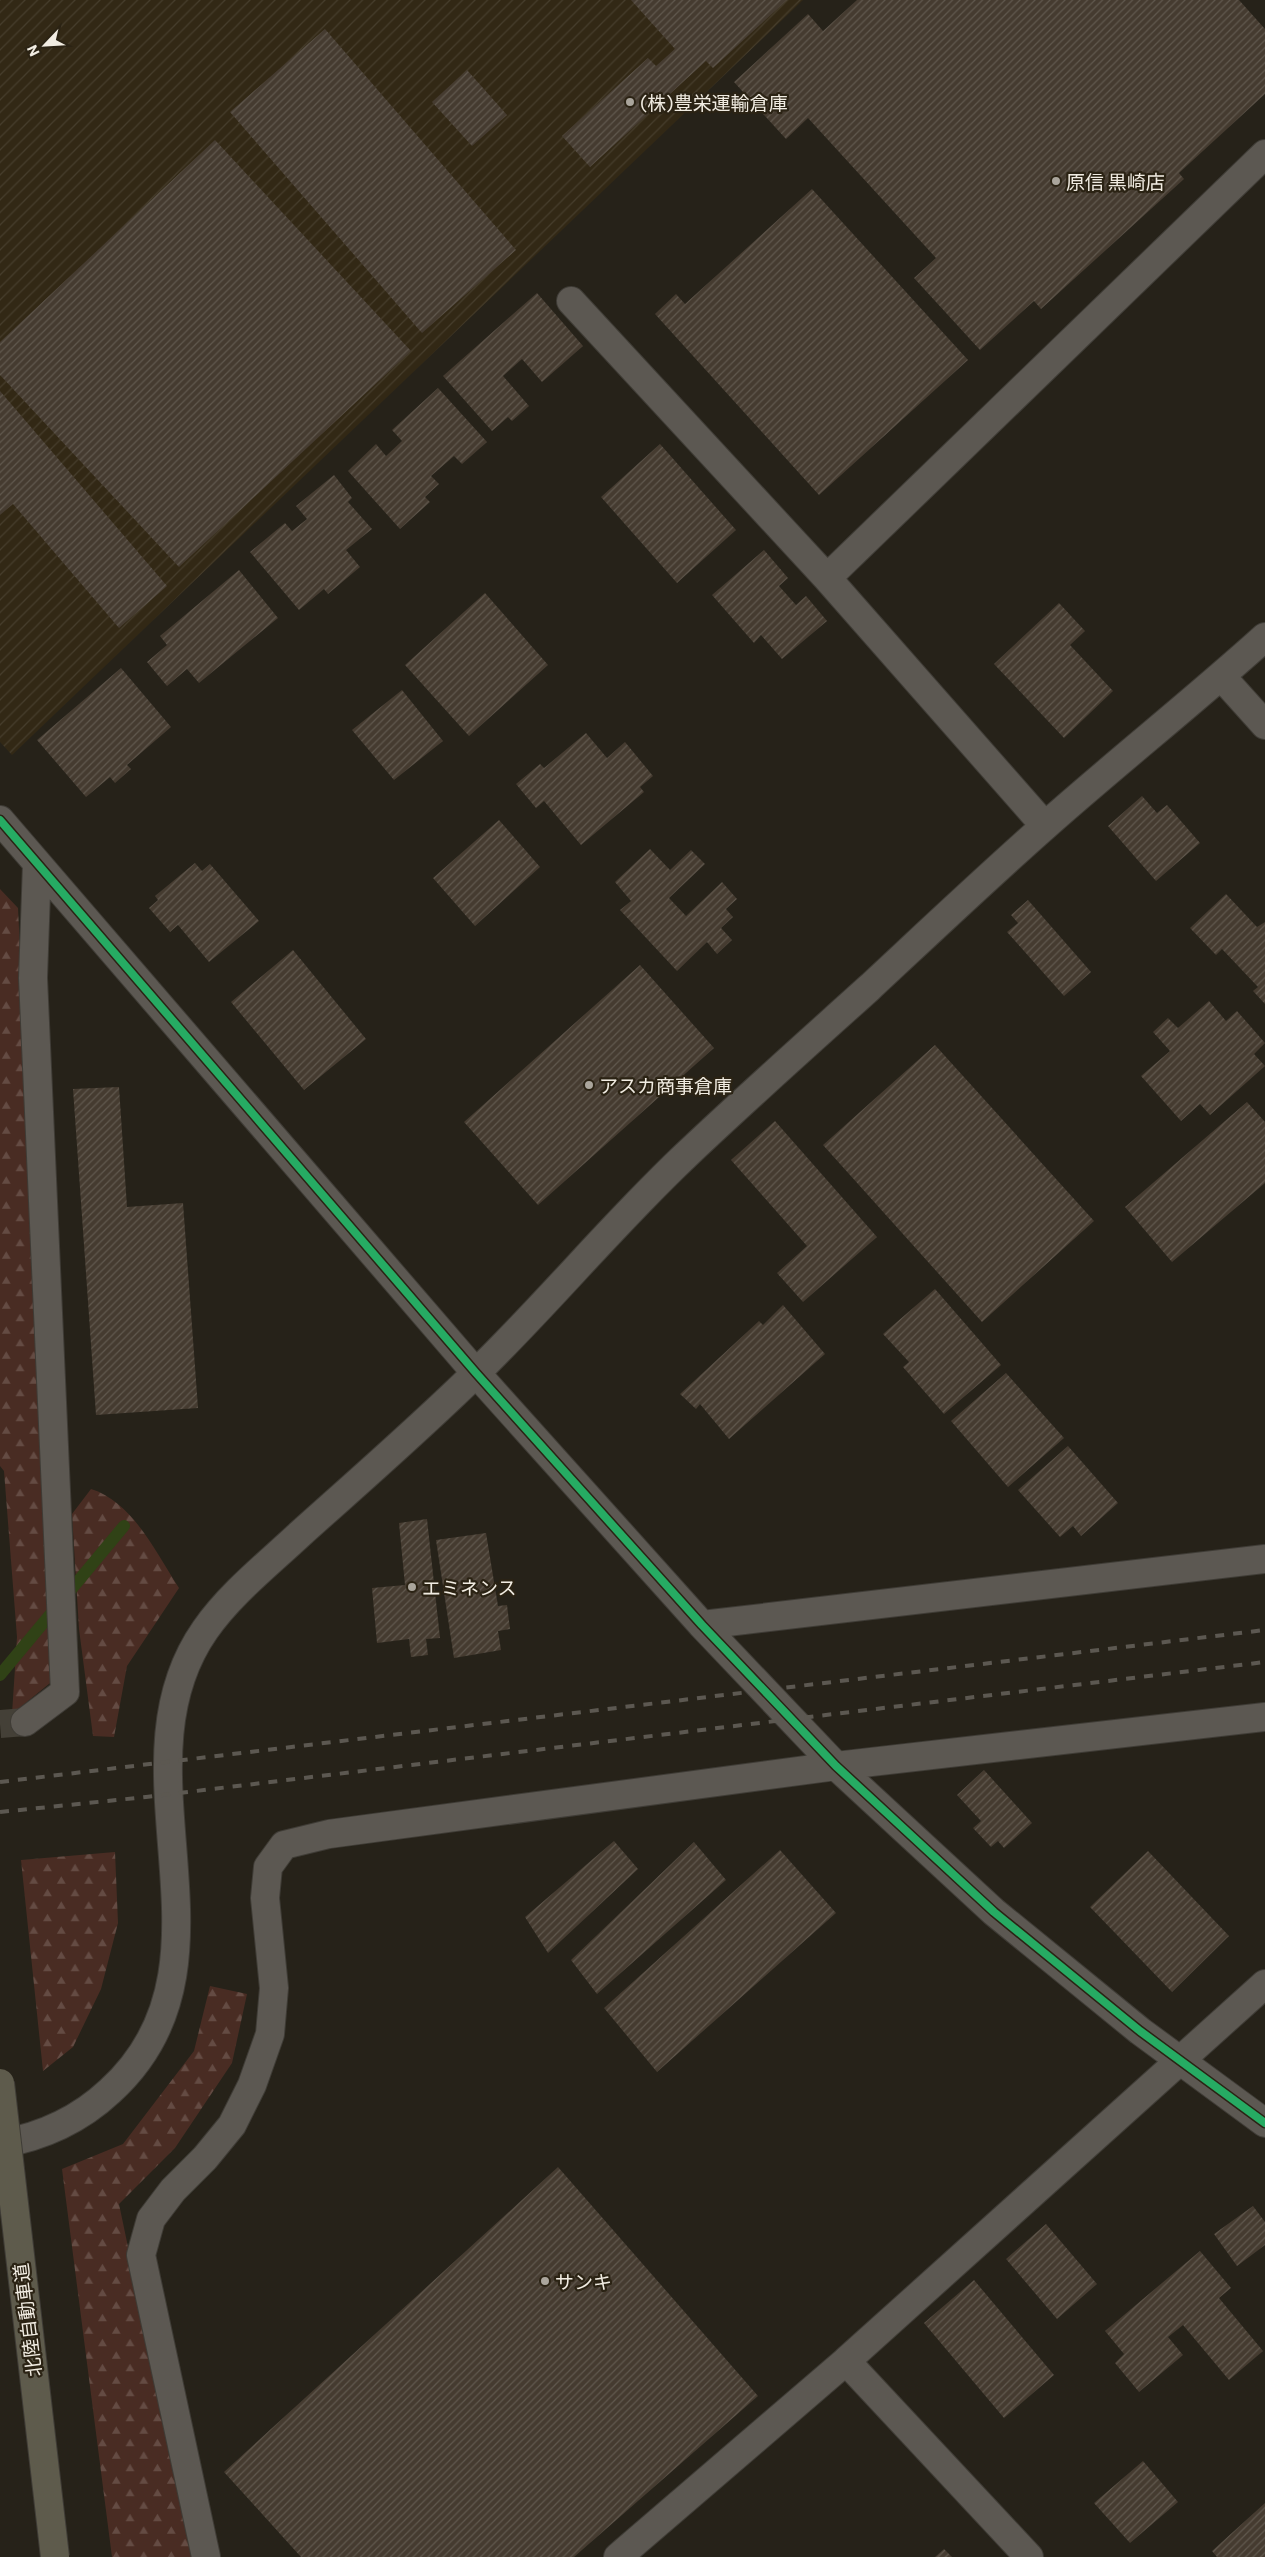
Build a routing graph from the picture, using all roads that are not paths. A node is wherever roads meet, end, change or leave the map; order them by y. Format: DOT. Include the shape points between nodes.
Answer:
graph roads {
  1 [pos="1265,154"];
  2 [pos="571,301"];
  3 [pos="827,578"];
  4 [pos="1265,637"];
  5 [pos="1222,676"];
  6 [pos="1265,725"];
  7 [pos="0,820"];
  8 [pos="1045,826"];
  9 [pos="37,864"];
  10 [pos="476,1373"];
  11 [pos="1265,1559"];
  12 [pos="702,1625"];
  13 [pos="1265,1718"];
  14 [pos="25,1722"];
  15 [pos="836,1766"];
  16 [pos="1265,1984"];
  17 [pos="1179,2060"];
  18 [pos="0,2083"];
  19 [pos="1265,2123"];
  20 [pos="0,2144"];
  21 [pos="846,2360"];
  22 [pos="55,2557"];
  23 [pos="206,2557"];
  24 [pos="618,2557"];
  25 [pos="1029,2557"];
  1 -- 3 [label="street"];
  2 -- 3 [label="street"];
  3 -- 8 [label="street"];
  4 -- 5 [label="street"];
  5 -- 6 [label="street"];
  5 -- 8 [label="street"];
  7 -- 9 [label="street"];
  8 -- 10 [label="street" via="681,1160"];
  9 -- 10 [label="street"];
  9 -- 14 [label="street" via="32,978 65,1692"];
  10 -- 12 [label="street"];
  10 -- 20 [label="street" via="271,1561 205,1629 184,1666 173,1707 168,1796 178,1913 175,1962 166,2007 151,2042 131,2070 98,2103 66,2123 30,2139"];
  11 -- 12 [label="street"];
  12 -- 15 [label="street"];
  13 -- 15 [label="street"];
  15 -- 17 [label="street" via="994,1912"];
  15 -- 23 [label="street" via="329,1834 284,1846 268,1867 265,1898 273,1997 270,2034 252,2085 232,2126 151,2219 141,2255"];
  16 -- 17 [label="street"];
  17 -- 19 [label="street"];
  17 -- 21 [label="street"];
  18 -- 22 [label="highway, 北陸自動車道, bridge"];
  21 -- 24 [label="street"];
  21 -- 25 [label="street"];
}
